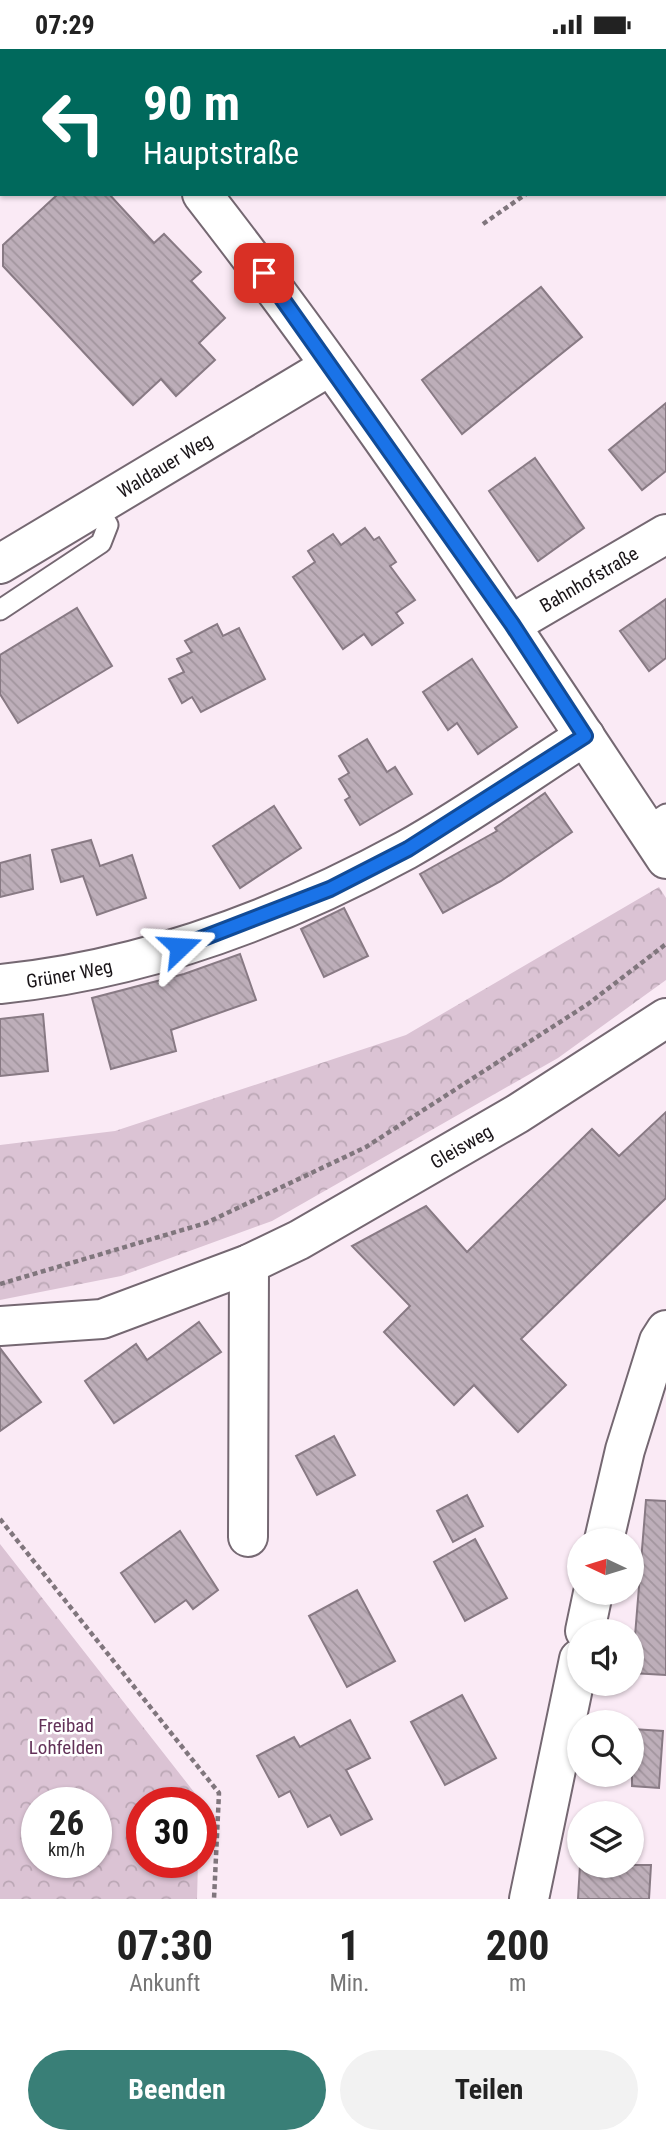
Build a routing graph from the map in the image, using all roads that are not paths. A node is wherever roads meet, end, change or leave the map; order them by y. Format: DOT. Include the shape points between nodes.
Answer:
graph roads {
  1 [pos="204,196"];
  2 [pos="330,366"];
  3 [pos="97,506"];
  4 [pos="666,534"];
  5 [pos="0,564"];
  6 [pos="0,610"];
  7 [pos="512,624"];
  8 [pos="585,736"];
  9 [pos="656,821"];
  10 [pos="666,859"];
  11 [pos="0,984"];
  12 [pos="666,1018"];
  13 [pos="249,1264"];
  14 [pos="0,1326"];
  15 [pos="666,1331"];
  16 [pos="607,1528"];
  17 [pos="248,1537"];
  18 [pos="571,1696"];
  19 [pos="528,1899"];
  1 -- 2 [label="street"];
  2 -- 3 [label="street, Waldauer Weg"];
  2 -- 7 [label="street"];
  3 -- 5 [label="street, Waldauer Weg"];
  3 -- 6 [label="lane" via="108,524 101,543"];
  4 -- 7 [label="street, Bahnhofstraße"];
  7 -- 8 [label="street"];
  8 -- 9 [label="street"];
  8 -- 11 [label="street, Grüner Weg" via="408,849 330,889 180,947 100,968"];
  9 -- 10 [label="street"];
  12 -- 13 [label="street, Gleisweg" via="517,1114"];
  13 -- 14 [label="street, Gleisweg" via="102,1319"];
  13 -- 17 [label="street"];
  15 -- 16 [label="street" via="625,1450"];
  18 -- 19 [label="street"];
}
